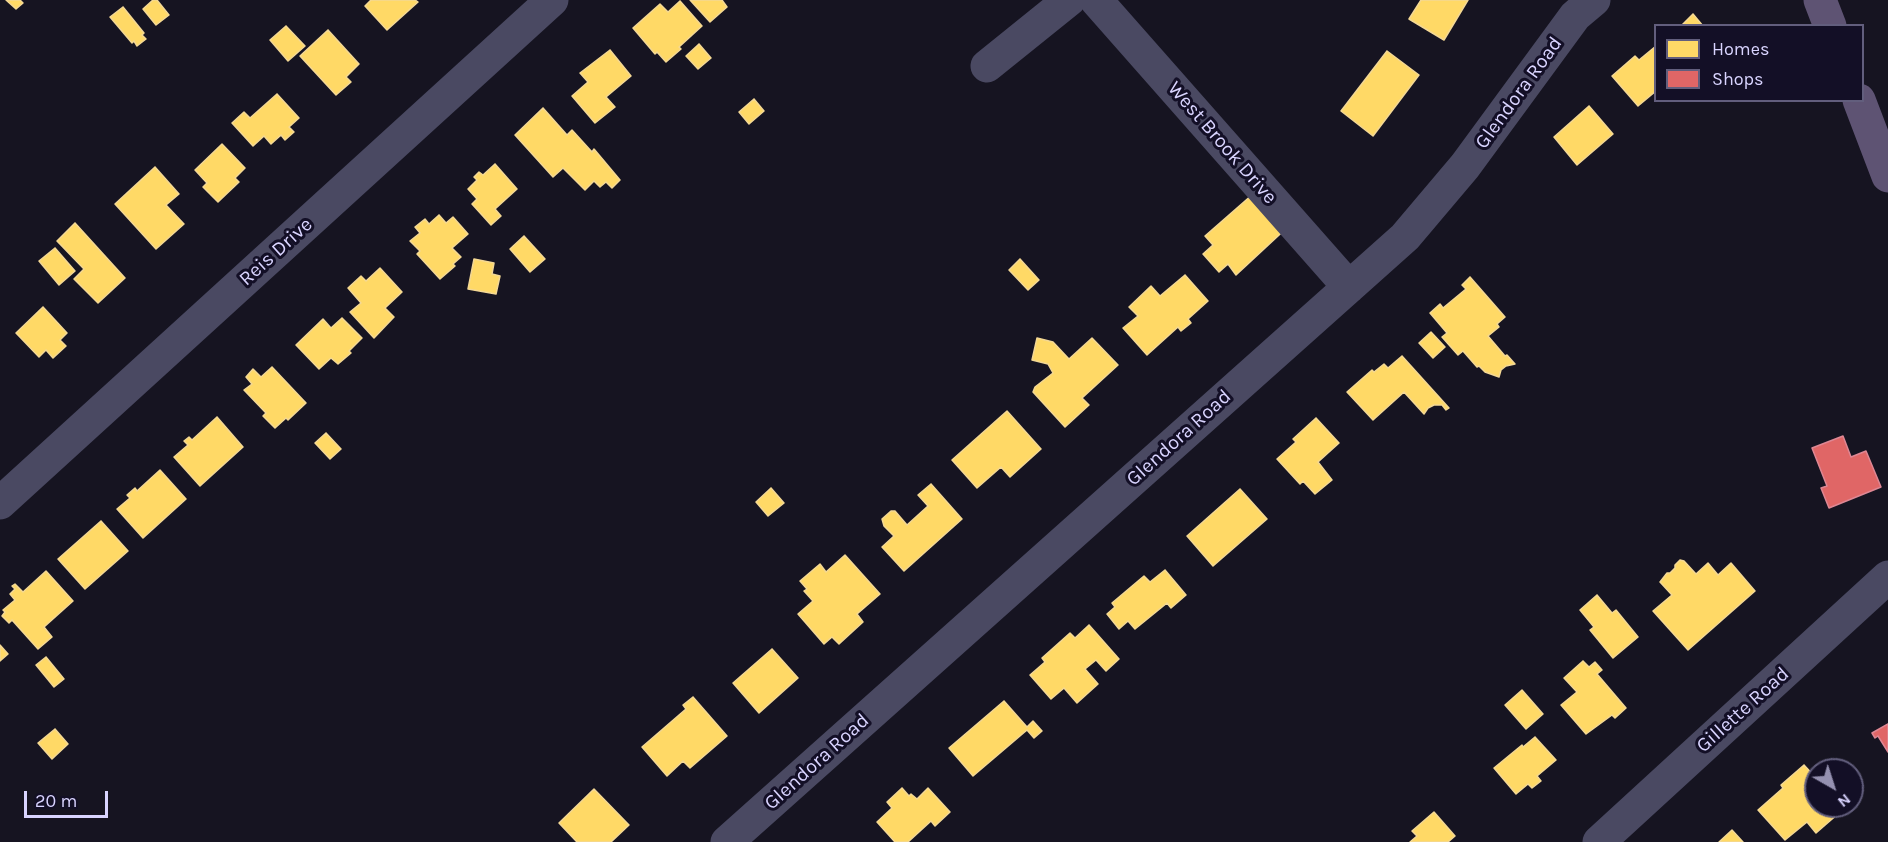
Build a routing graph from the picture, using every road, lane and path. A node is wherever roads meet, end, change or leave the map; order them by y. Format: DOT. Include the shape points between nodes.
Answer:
graph roads {
  1 [pos="552,0"];
  2 [pos="1069,0"];
  3 [pos="1096,0"];
  4 [pos="1594,0"];
  5 [pos="1820,0"];
  6 [pos="1829,24"];
  7 [pos="987,66"];
  8 [pos="1860,102"];
  9 [pos="1888,176"];
  10 [pos="1349,287"];
  11 [pos="0,503"];
  12 [pos="1882,593"];
  13 [pos="727,842"];
  14 [pos="1599,842"];
  1 -- 11 [label="street, Reis Drive"];
  2 -- 7 [label="street"];
  3 -- 10 [label="street, West Brook Drive"];
  4 -- 10 [label="street, Glendora Road" via="1575,16 1465,166 1405,237"];
  5 -- 6 [label="main road"];
  8 -- 9 [label="main road"];
  10 -- 13 [label="street, Glendora Road"];
  12 -- 14 [label="street, Gillette Road"];
}
